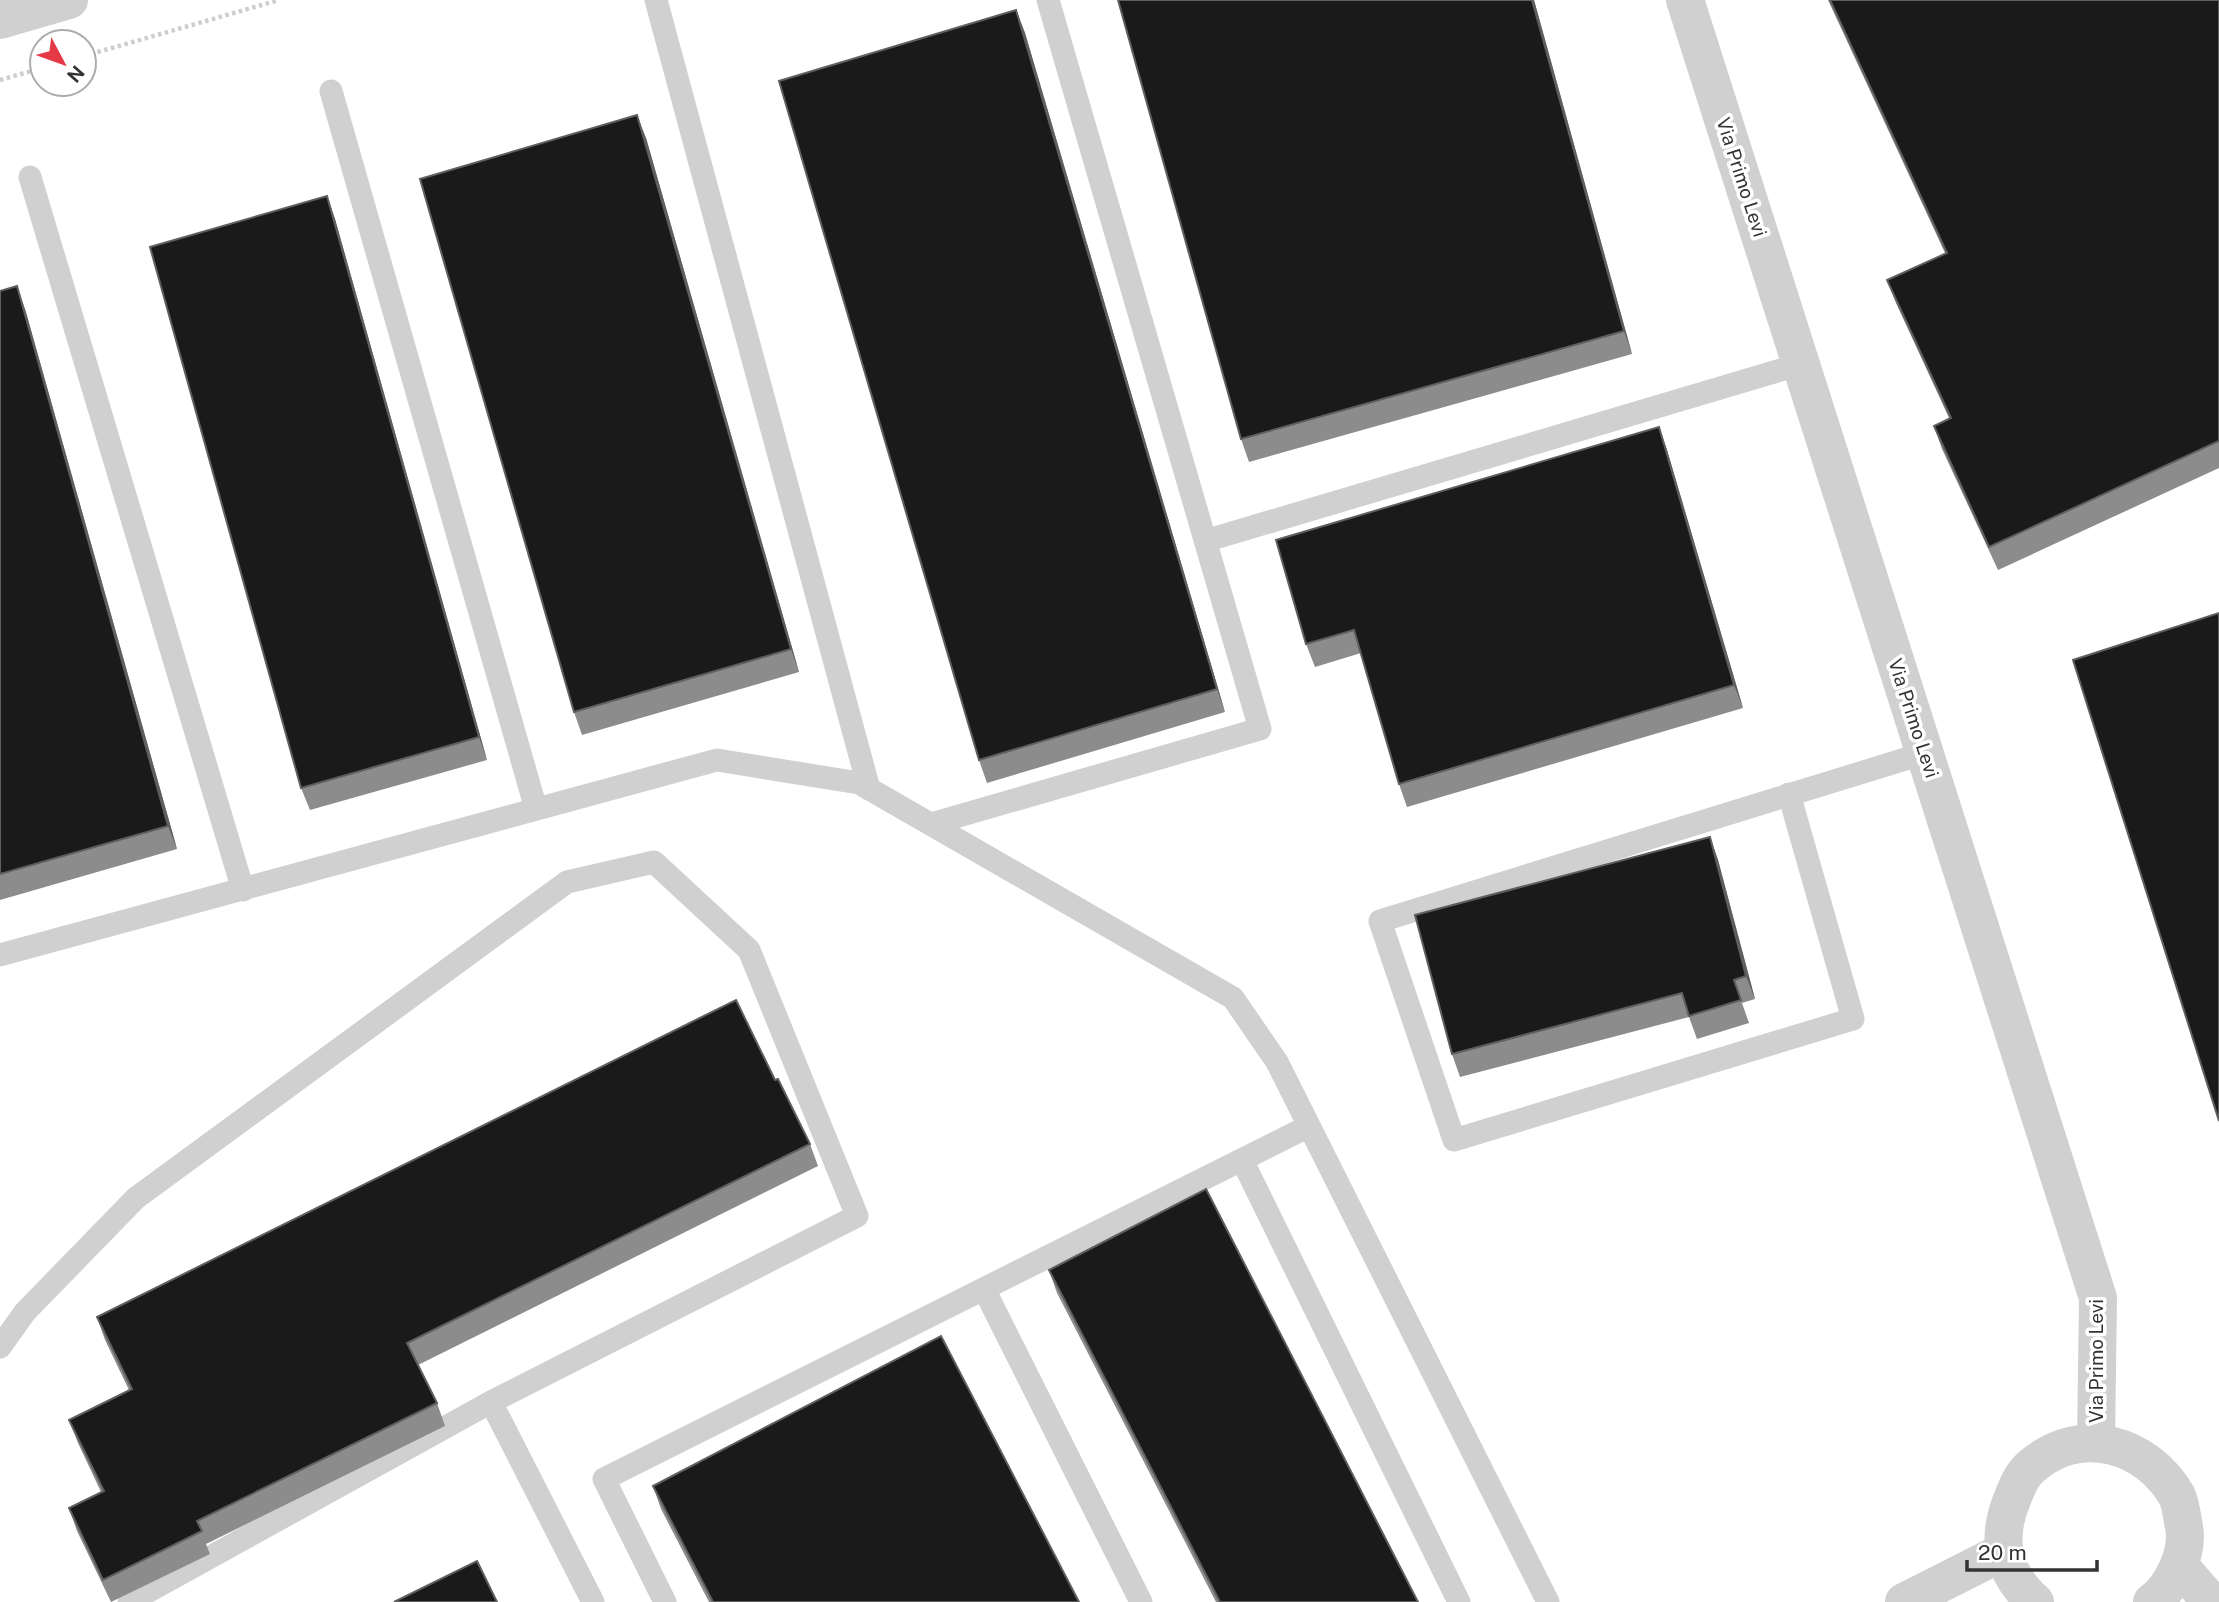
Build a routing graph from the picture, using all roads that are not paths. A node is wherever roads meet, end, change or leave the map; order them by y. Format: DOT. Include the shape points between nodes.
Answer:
graph roads {
  1 [pos="69,0"];
  2 [pos="656,0"];
  3 [pos="1048,0"];
  4 [pos="1685,0"];
  5 [pos="0,20"];
  6 [pos="331,91"];
  7 [pos="30,177"];
  8 [pos="1801,364"];
  9 [pos="1205,541"];
  10 [pos="1925,753"];
  11 [pos="869,789"];
  12 [pos="1789,794"];
  13 [pos="536,809"];
  14 [pos="931,824"];
  15 [pos="243,890"];
  16 [pos="0,955"];
  17 [pos="1309,1126"];
  18 [pos="1242,1160"];
  19 [pos="984,1289"];
  20 [pos="0,1347"];
  21 [pos="491,1402"];
  22 [pos="2096,1442"];
  23 [pos="2003,1552"];
  24 [pos="2179,1564"];
  25 [pos="130,1602"];
  26 [pos="593,1602"];
  27 [pos="665,1602"];
  28 [pos="1141,1602"];
  29 [pos="1459,1602"];
  30 [pos="1548,1602"];
  31 [pos="1905,1602"];
  32 [pos="2035,1602"];
  33 [pos="2152,1602"];
  34 [pos="2211,1602"];
  1 -- 5 [label="street"];
  2 -- 11 [label="lane"];
  3 -- 9 [label="lane"];
  4 -- 8 [label="street, Via Primo Levi"];
  6 -- 13 [label="lane"];
  7 -- 15 [label="lane"];
  8 -- 9 [label="lane"];
  8 -- 10 [label="street, Via Primo Levi"];
  9 -- 14 [label="lane" via="1260,729"];
  10 -- 12 [label="lane"];
  10 -- 22 [label="street, Via Primo Levi" via="2098,1298"];
  11 -- 13 [label="lane" via="859,783 717,760"];
  11 -- 14 [label="lane"];
  12 -- 12 [label="lane" via="1380,921 1454,1140 1853,1019"];
  13 -- 15 [label="lane"];
  14 -- 17 [label="lane" via="1233,998 1277,1062"];
  15 -- 16 [label="lane"];
  17 -- 18 [label="lane"];
  17 -- 30 [label="lane"];
  18 -- 19 [label="lane"];
  18 -- 29 [label="lane"];
  19 -- 27 [label="lane" via="604,1479"];
  19 -- 28 [label="lane"];
  20 -- 21 [label="lane" via="25,1312 147,1190 568,882 654,862 749,950 858,1216"];
  21 -- 25 [label="lane"];
  21 -- 26 [label="lane"];
  22 -- 23 [label="street" via="2071,1445 2034,1464 2020,1479 2003,1521"];
  22 -- 24 [label="street" via="2126,1448 2157,1467 2178,1499 2185,1533"];
  23 -- 31 [label="street"];
  23 -- 32 [label="street" via="2021,1590"];
  24 -- 33 [label="street"];
  24 -- 34 [label="street"];
}
